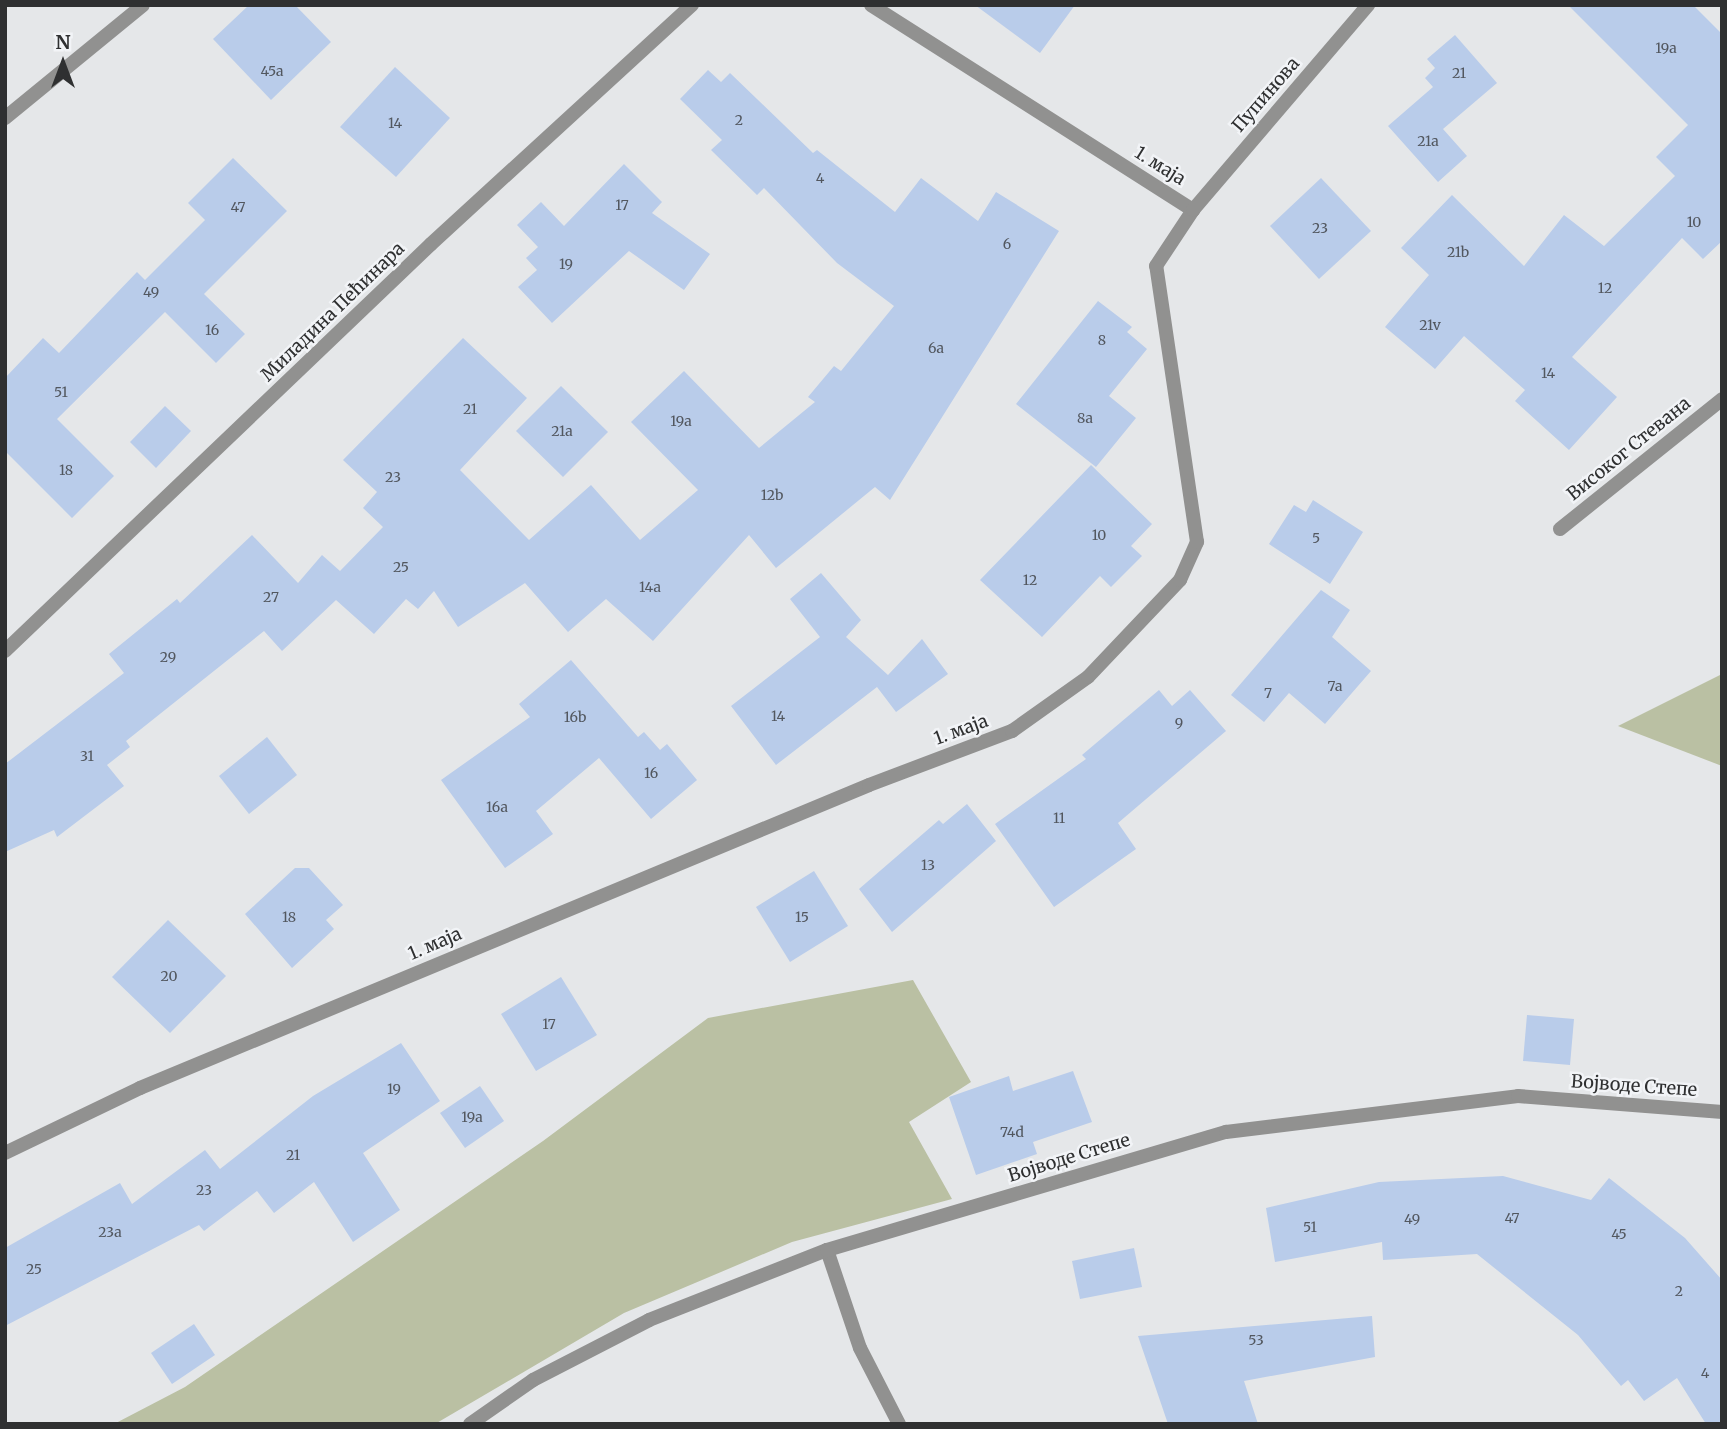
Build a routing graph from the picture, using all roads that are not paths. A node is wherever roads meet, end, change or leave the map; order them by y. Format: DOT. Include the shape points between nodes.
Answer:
graph roads {
  1 [pos="143,5"];
  2 [pos="692,5"];
  3 [pos="870,5"];
  4 [pos="1368,5"];
  5 [pos="5,118"];
  6 [pos="1193,210"];
  7 [pos="1722,399"];
  8 [pos="1560,529"];
  9 [pos="5,651"];
  10 [pos="1722,1112"];
  11 [pos="5,1153"];
  12 [pos="827,1250"];
  13 [pos="470,1424"];
  14 [pos="899,1424"];
  1 -- 5 [label="street"];
  2 -- 9 [label="street, Миладина Пећинара" via="431,244"];
  3 -- 6 [label="street, 1. маја"];
  4 -- 6 [label="street, Пупинова"];
  6 -- 11 [label="street, 1. маја" via="1156,266 1197,542 1180,580 1088,677 1012,732 869,785 153,1083"];
  7 -- 8 [label="street, Високог Стевана"];
  10 -- 12 [label="street, Војводе Степе" via="1518,1096 1226,1132"];
  12 -- 13 [label="street, Војводе Степе" via="649,1320 533,1380"];
  12 -- 14 [label="street" via="860,1348"];
}
